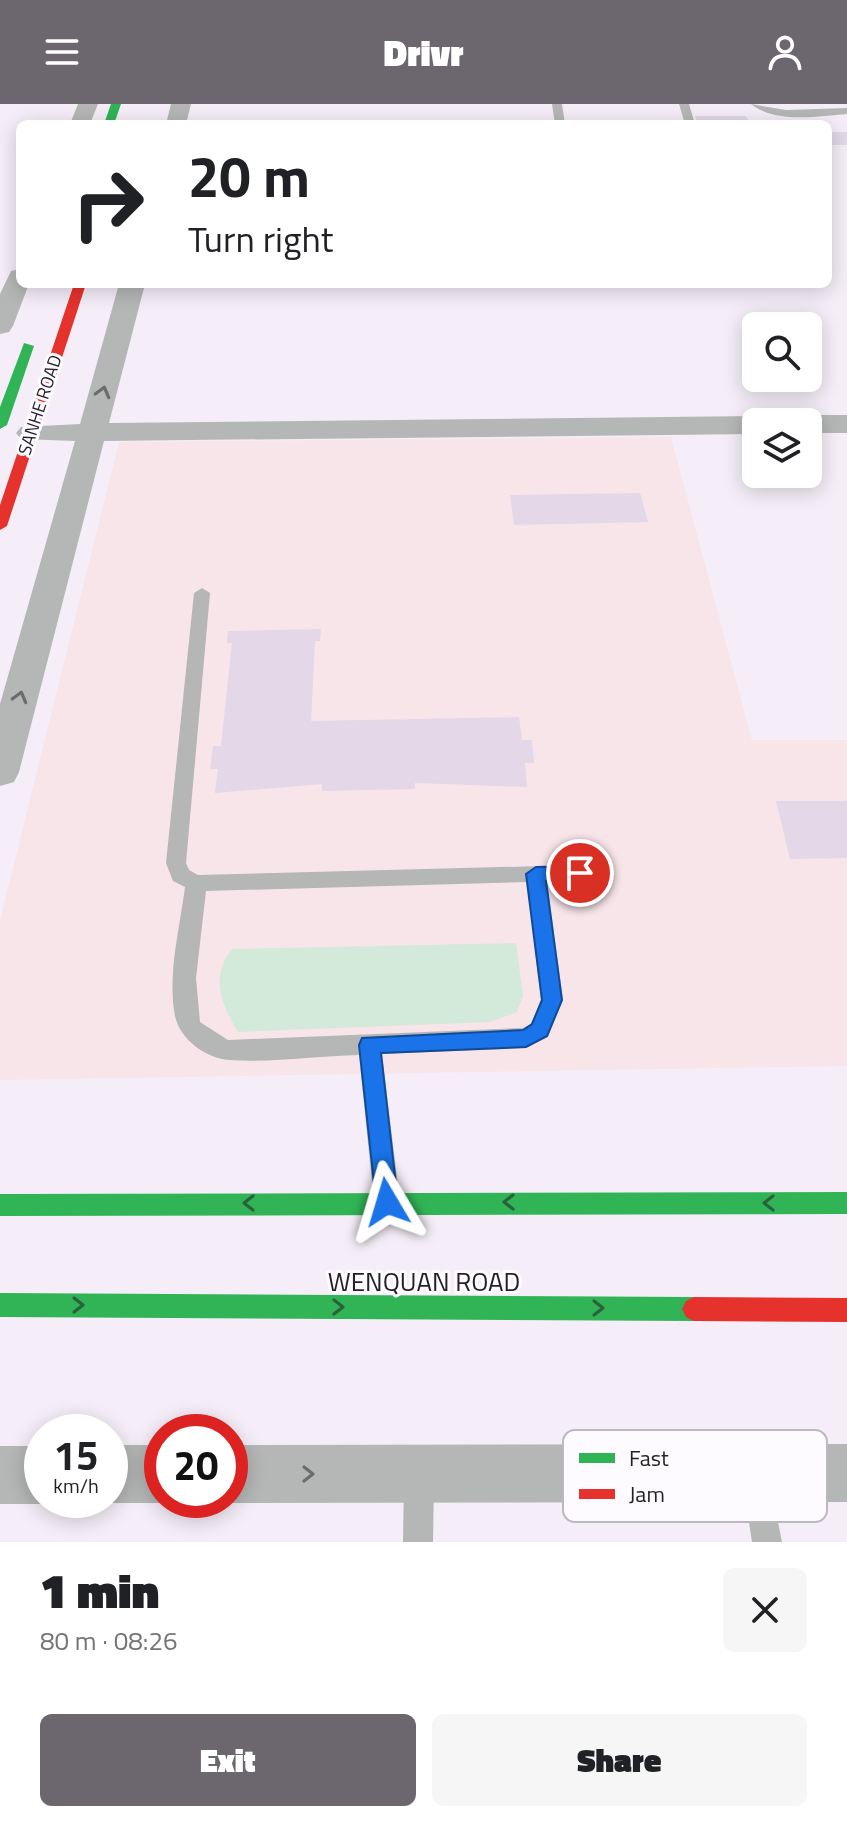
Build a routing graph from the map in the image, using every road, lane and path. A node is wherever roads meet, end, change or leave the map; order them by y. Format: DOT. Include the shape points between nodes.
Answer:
graph roads {
  1 [pos="756,104"];
  2 [pos="847,111"];
  3 [pos="16,286"];
  4 [pos="79,288"];
  5 [pos="131,288"];
  6 [pos="0,326"];
  7 [pos="36,326"];
  8 [pos="822,424"];
  9 [pos="847,424"];
  10 [pos="0,425"];
  11 [pos="742,425"];
  12 [pos="92,432"];
  13 [pos="31,433"];
  14 [pos="0,526"];
  15 [pos="202,593"];
  16 [pos="0,772"];
  17 [pos="580,873"];
  18 [pos="536,874"];
  19 [pos="196,883"];
  20 [pos="369,1045"];
  21 [pos="387,1202"];
  22 [pos="847,1203"];
  23 [pos="0,1205"];
  24 [pos="0,1305"];
  25 [pos="847,1310"];
  26 [pos="248,1474"];
  27 [pos="419,1474"];
  28 [pos="563,1474"];
  29 [pos="0,1475"];
  30 [pos="24,1475"];
  31 [pos="764,1522"];
  32 [pos="418,1542"];
  33 [pos="767,1542"];
  1 -- 2 [label="lane" via="779,112"];
  3 -- 6 [label="street"];
  4 -- 13 [label="main road, SANHE ROAD"];
  12 -- 5 [label="street, one-way"];
  7 -- 10 [label="main road, SANHE ROAD"];
  8 -- 9 [label="street"];
  11 -- 12 [label="street"];
  12 -- 13 [label="street"];
  16 -- 12 [label="street, one-way"];
  13 -- 14 [label="main road, SANHE ROAD"];
  15 -- 19 [label="lane" via="176,863 180,875"];
  17 -- 18 [label="lane"];
  18 -- 19 [label="lane"];
  18 -- 20 [label="lane" via="552,1000 540,1030 526,1038"];
  19 -- 20 [label="lane" via="184,994 189,1025 202,1038 227,1050"];
  20 -- 21 [label="lane"];
  22 -- 21 [label="main road, one-way"];
  21 -- 23 [label="main road, one-way"];
  24 -- 25 [label="main road, WENQUAN ROAD, one-way"];
  26 -- 27 [label="street, one-way"];
  27 -- 28 [label="street"];
  27 -- 32 [label="lane"];
  29 -- 30 [label="street"];
  31 -- 33 [label="lane"];
}
